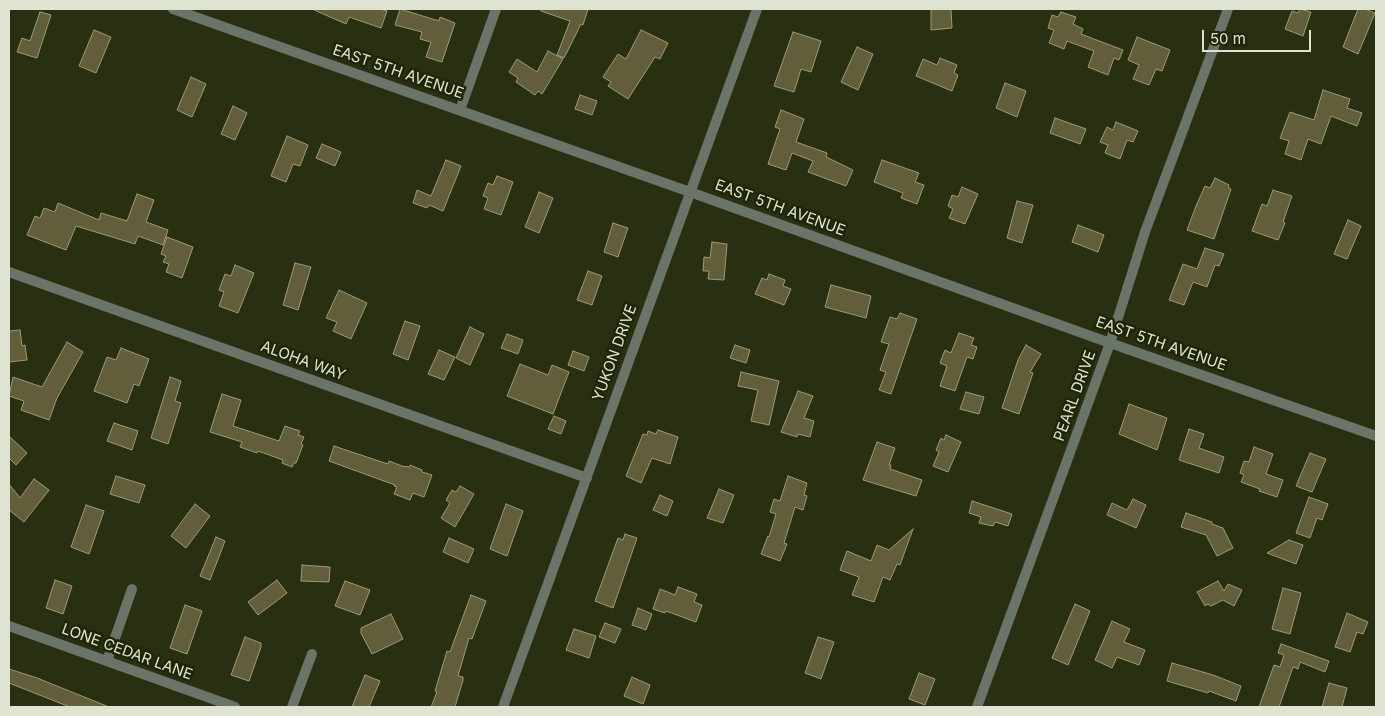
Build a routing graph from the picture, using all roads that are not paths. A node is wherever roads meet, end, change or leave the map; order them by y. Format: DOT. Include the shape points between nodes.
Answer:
graph roads {
  1 [pos="173,9"];
  2 [pos="496,9"];
  3 [pos="757,9"];
  4 [pos="1228,9"];
  5 [pos="460,110"];
  6 [pos="690,192"];
  7 [pos="9,272"];
  8 [pos="1110,343"];
  9 [pos="1376,436"];
  10 [pos="587,478"];
  11 [pos="132,589"];
  12 [pos="9,626"];
  13 [pos="312,654"];
  14 [pos="106,661"];
  15 [pos="235,707"];
  16 [pos="292,707"];
  17 [pos="503,707"];
  18 [pos="977,707"];
  1 -- 5 [label="street, EAST 5TH AVENUE"];
  2 -- 5 [label="street"];
  3 -- 6 [label="street, YUKON DRIVE"];
  4 -- 8 [label="street, PEARL DRIVE" via="1145,232"];
  5 -- 6 [label="street, EAST 5TH AVENUE"];
  6 -- 8 [label="street, EAST 5TH AVENUE"];
  6 -- 10 [label="street, YUKON DRIVE"];
  7 -- 10 [label="street, ALOHA WAY"];
  8 -- 9 [label="street, EAST 5TH AVENUE"];
  8 -- 18 [label="street, PEARL DRIVE"];
  10 -- 17 [label="street, YUKON DRIVE"];
  11 -- 14 [label="street"];
  12 -- 14 [label="street, LONE CEDAR LANE"];
  13 -- 16 [label="street"];
  14 -- 15 [label="street, LONE CEDAR LANE"];
}
